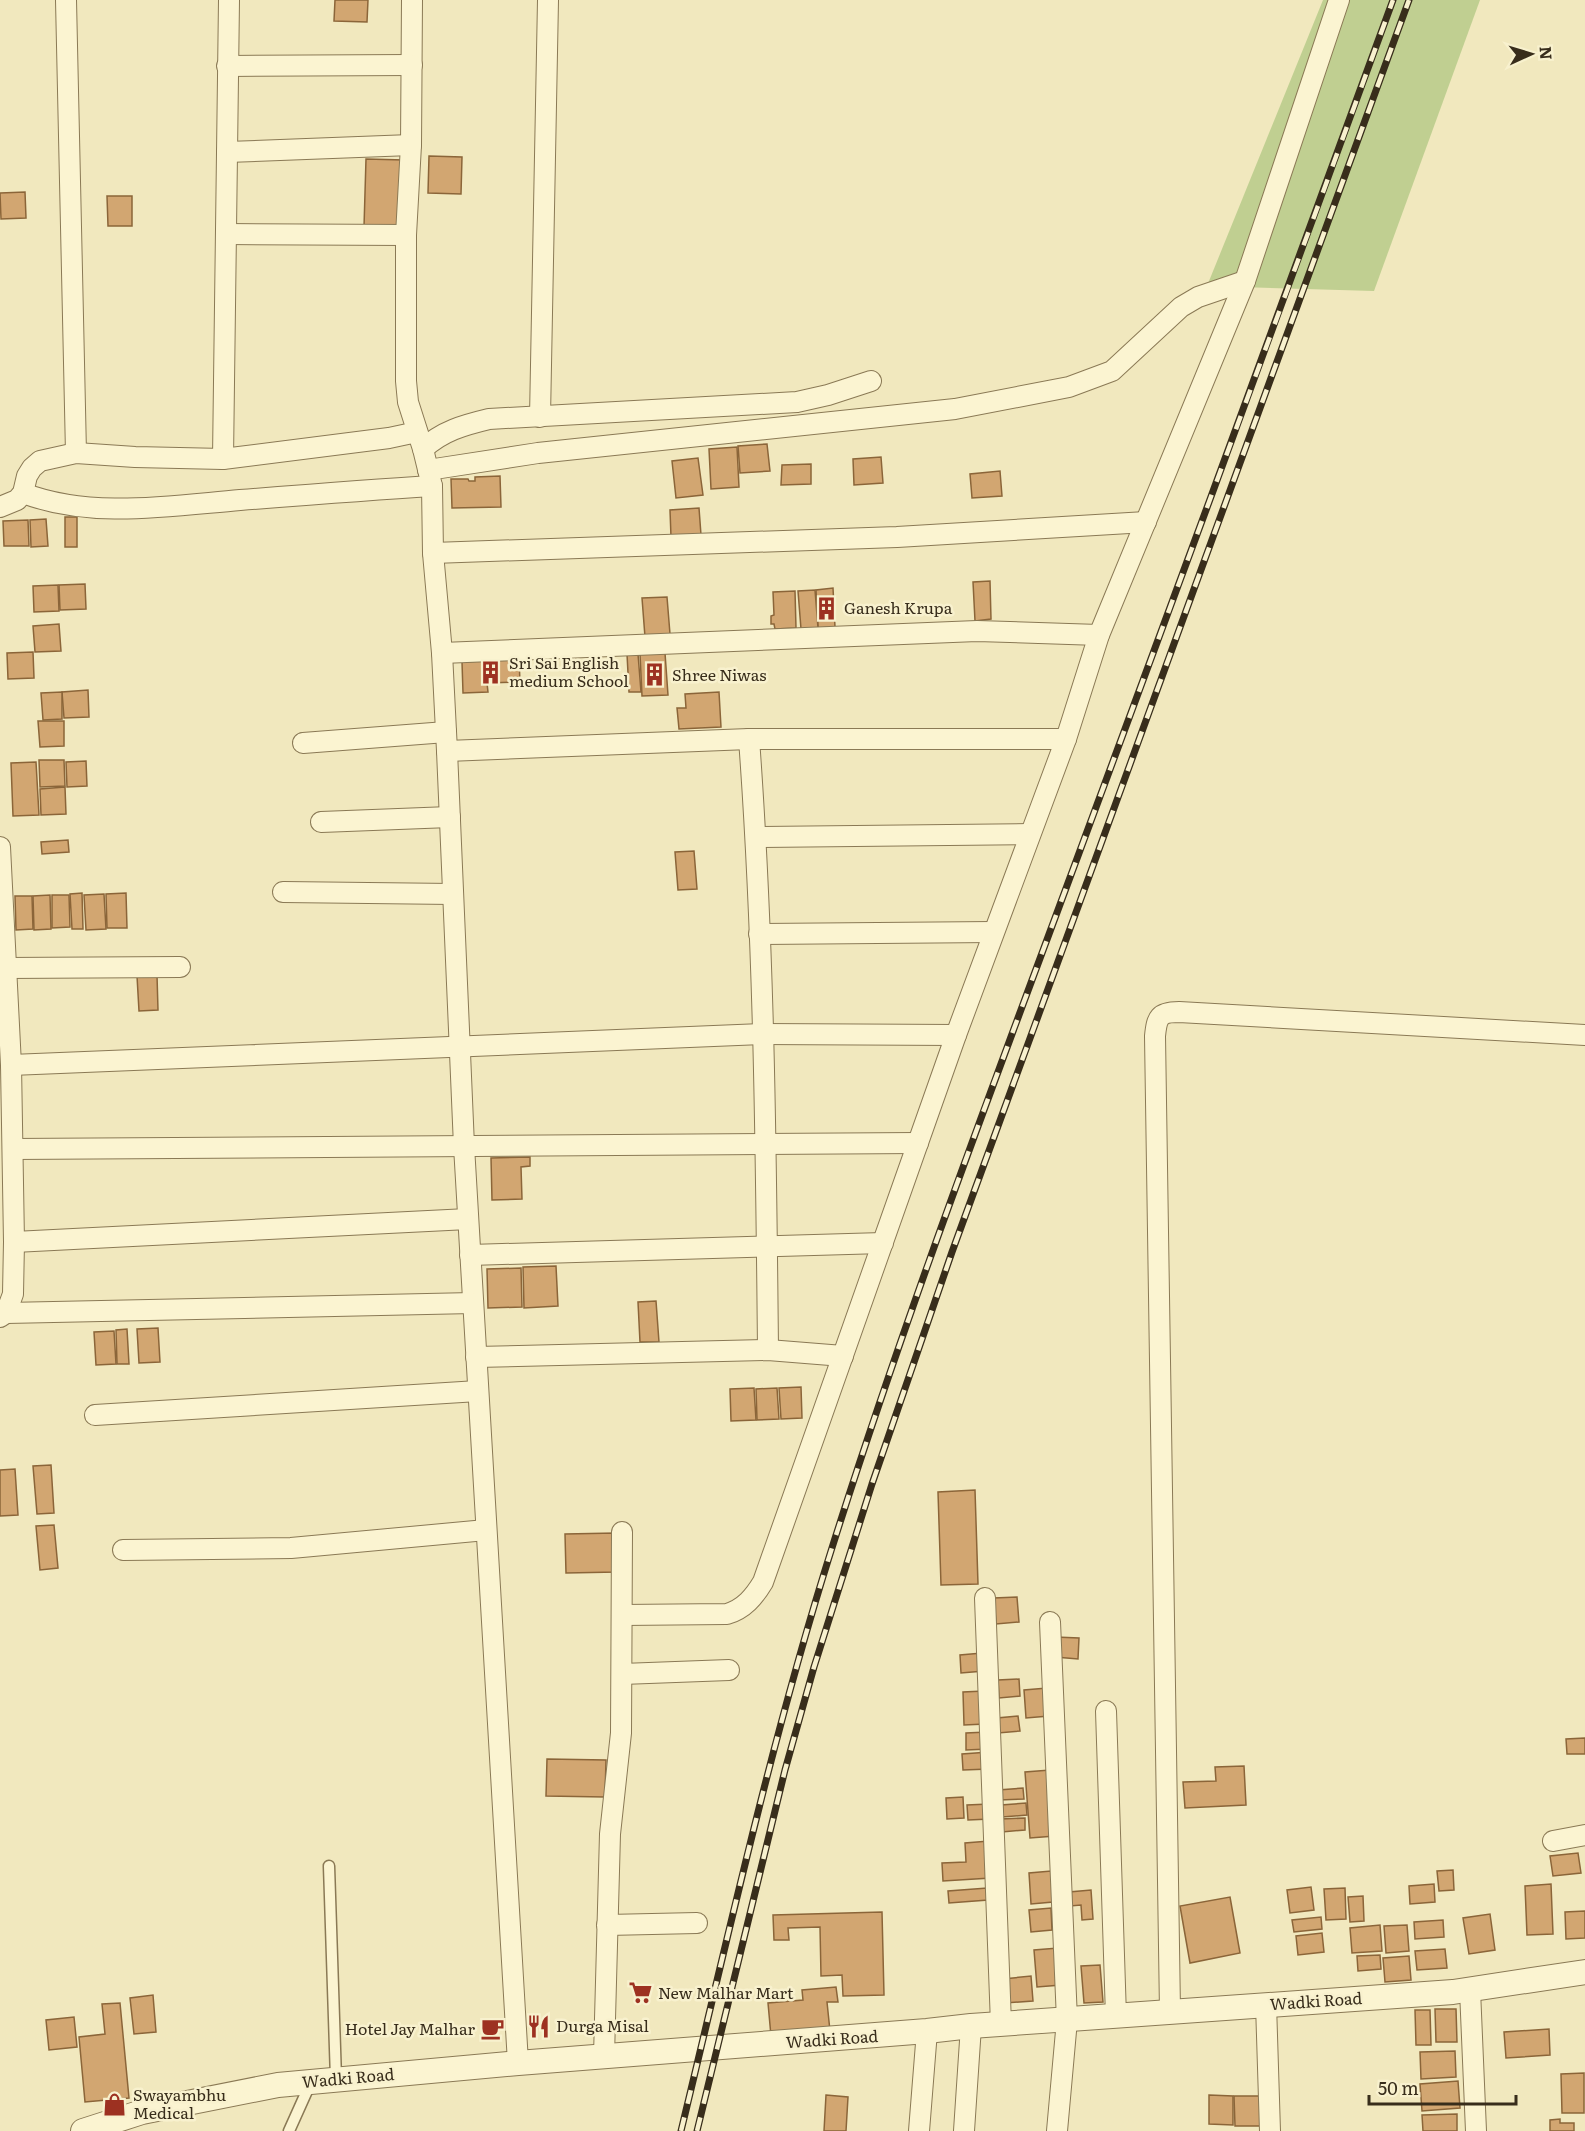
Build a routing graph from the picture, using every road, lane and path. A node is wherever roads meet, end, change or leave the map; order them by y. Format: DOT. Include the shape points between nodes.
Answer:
graph roads {
  1 [pos="66,0"];
  2 [pos="229,0"];
  3 [pos="412,0"];
  4 [pos="548,0"];
  5 [pos="1339,0"];
  6 [pos="412,65"];
  7 [pos="227,66"];
  8 [pos="411,146"];
  9 [pos="227,152"];
  10 [pos="226,234"];
  11 [pos="406,235"];
  12 [pos="1245,281"];
  13 [pos="871,381"];
  14 [pos="540,417"];
  15 [pos="420,440"];
  16 [pos="76,453"];
  17 [pos="223,459"];
  18 [pos="430,478"];
  19 [pos="23,493"];
  20 [pos="0,507"];
  21 [pos="1146,522"];
  22 [pos="433,553"];
  23 [pos="1099,635"];
  24 [pos="442,653"];
  25 [pos="749,739"];
  26 [pos="1066,739"];
  27 [pos="447,742"];
  28 [pos="303,743"];
  29 [pos="450,817"];
  30 [pos="321,822"];
  31 [pos="1030,834"];
  32 [pos="756,837"];
  33 [pos="0,848"];
  34 [pos="283,892"];
  35 [pos="453,894"];
  36 [pos="993,932"];
  37 [pos="759,934"];
  38 [pos="180,967"];
  39 [pos="6,968"];
  40 [pos="762,1034"];
  41 [pos="956,1035"];
  42 [pos="1585,1035"];
  43 [pos="460,1048"];
  44 [pos="11,1065"];
  45 [pos="918,1143"];
  46 [pos="766,1144"];
  47 [pos="464,1146"];
  48 [pos="13,1149"];
  49 [pos="468,1220"];
  50 [pos="14,1242"];
  51 [pos="883,1243"];
  52 [pos="767,1246"];
  53 [pos="470,1255"];
  54 [pos="473,1302"];
  55 [pos="3,1315"];
  56 [pos="768,1350"];
  57 [pos="843,1356"];
  58 [pos="476,1357"];
  59 [pos="478,1391"];
  60 [pos="95,1416"];
  61 [pos="486,1530"];
  62 [pos="622,1532"];
  63 [pos="123,1550"];
  64 [pos="985,1599"];
  65 [pos="622,1615"];
  66 [pos="1050,1622"];
  67 [pos="729,1670"];
  68 [pos="622,1674"];
  69 [pos="1106,1711"];
  70 [pos="1585,1835"];
  71 [pos="1553,1841"];
  72 [pos="329,1866"];
  73 [pos="697,1923"];
  74 [pos="607,1925"];
  75 [pos="1585,1972"];
  76 [pos="1470,1989"];
  77 [pos="1266,2004"];
  78 [pos="1170,2011"];
  79 [pos="1116,2016"];
  80 [pos="1067,2020"];
  81 [pos="1001,2024"];
  82 [pos="971,2026"];
  83 [pos="927,2031"];
  84 [pos="603,2056"];
  85 [pos="518,2063"];
  86 [pos="336,2079"];
  87 [pos="312,2082"];
  88 [pos="83,2131"];
  89 [pos="289,2131"];
  90 [pos="919,2131"];
  91 [pos="964,2131"];
  92 [pos="1057,2131"];
  93 [pos="1270,2131"];
  94 [pos="1476,2131"];
  1 -- 16 [label="street"];
  2 -- 7 [label="street"];
  3 -- 6 [label="street"];
  4 -- 14 [label="street"];
  5 -- 12 [label="street"];
  6 -- 7 [label="street"];
  6 -- 8 [label="street"];
  7 -- 9 [label="street"];
  8 -- 9 [label="street"];
  8 -- 11 [label="street"];
  9 -- 10 [label="street"];
  10 -- 11 [label="street"];
  10 -- 17 [label="street"];
  11 -- 15 [label="street" via="406,381"];
  12 -- 18 [label="street" via="1181,307 1112,370 1069,387 955,409 538,453"];
  12 -- 21 [label="street"];
  13 -- 14 [label="street" via="797,402"];
  14 -- 15 [label="street" via="489,419"];
  15 -- 17 [label="street" via="390,438"];
  15 -- 18 [label="street"];
  16 -- 17 [label="street"];
  16 -- 19 [label="street" via="40,461 27,476"];
  18 -- 19 [label="street" via="124,508 69,506"];
  18 -- 22 [label="street"];
  19 -- 20 [label="street"];
  21 -- 22 [label="street" via="897,537"];
  21 -- 23 [label="street"];
  22 -- 24 [label="street"];
  23 -- 24 [label="street" via="977,631"];
  23 -- 26 [label="street"];
  24 -- 27 [label="street"];
  25 -- 26 [label="street"];
  25 -- 27 [label="street"];
  25 -- 32 [label="street"];
  26 -- 31 [label="street"];
  27 -- 28 [label="street"];
  27 -- 29 [label="street"];
  29 -- 30 [label="street"];
  29 -- 35 [label="street"];
  31 -- 32 [label="street"];
  31 -- 36 [label="street"];
  32 -- 37 [label="street"];
  33 -- 39 [label="street"];
  34 -- 35 [label="street"];
  35 -- 43 [label="street"];
  36 -- 37 [label="street"];
  36 -- 41 [label="street"];
  37 -- 40 [label="street"];
  38 -- 39 [label="street"];
  39 -- 44 [label="street"];
  40 -- 41 [label="street"];
  40 -- 43 [label="street"];
  40 -- 46 [label="street"];
  41 -- 45 [label="street"];
  42 -- 78 [label="street" via="1179,1012 1167,1012 1156,1024"];
  43 -- 44 [label="street"];
  43 -- 47 [label="street"];
  44 -- 48 [label="street"];
  45 -- 46 [label="street"];
  45 -- 51 [label="street"];
  46 -- 47 [label="street"];
  46 -- 52 [label="street"];
  47 -- 48 [label="street"];
  47 -- 49 [label="street"];
  48 -- 50 [label="street"];
  49 -- 50 [label="street"];
  49 -- 53 [label="street"];
  50 -- 55 [label="street" via="13,1294"];
  51 -- 52 [label="street"];
  51 -- 57 [label="street"];
  52 -- 53 [label="street"];
  52 -- 56 [label="street"];
  53 -- 54 [label="street"];
  54 -- 55 [label="street"];
  54 -- 58 [label="street"];
  56 -- 57 [label="street"];
  56 -- 58 [label="street"];
  57 -- 65 [label="street" via="755,1595 736,1612 726,1614"];
  58 -- 59 [label="street"];
  59 -- 60 [label="street"];
  59 -- 61 [label="street"];
  61 -- 63 [label="street" via="291,1548"];
  61 -- 85 [label="street"];
  62 -- 65 [label="street"];
  64 -- 81 [label="street"];
  65 -- 68 [label="street"];
  66 -- 80 [label="street"];
  67 -- 68 [label="street"];
  68 -- 74 [label="street"];
  69 -- 79 [label="street"];
  70 -- 71 [label="street"];
  72 -- 86 [label="lane"];
  73 -- 74 [label="street"];
  74 -- 84 [label="street"];
  75 -- 76 [label="street, Wadki Road"];
  76 -- 77 [label="street, Wadki Road"];
  76 -- 94 [label="street"];
  77 -- 78 [label="street, Wadki Road"];
  77 -- 93 [label="street"];
  78 -- 79 [label="street, Wadki Road"];
  79 -- 80 [label="street, Wadki Road"];
  80 -- 81 [label="street, Wadki Road"];
  80 -- 92 [label="street"];
  81 -- 82 [label="street, Wadki Road"];
  82 -- 83 [label="street, Wadki Road"];
  82 -- 91 [label="street"];
  83 -- 84 [label="street, Wadki Road"];
  83 -- 90 [label="street"];
  84 -- 85 [label="street, Wadki Road"];
  85 -- 86 [label="street, Wadki Road"];
  86 -- 87 [label="street, Wadki Road"];
  87 -- 88 [label="street, Wadki Road" via="142,2112"];
  87 -- 89 [label="lane"];
}
